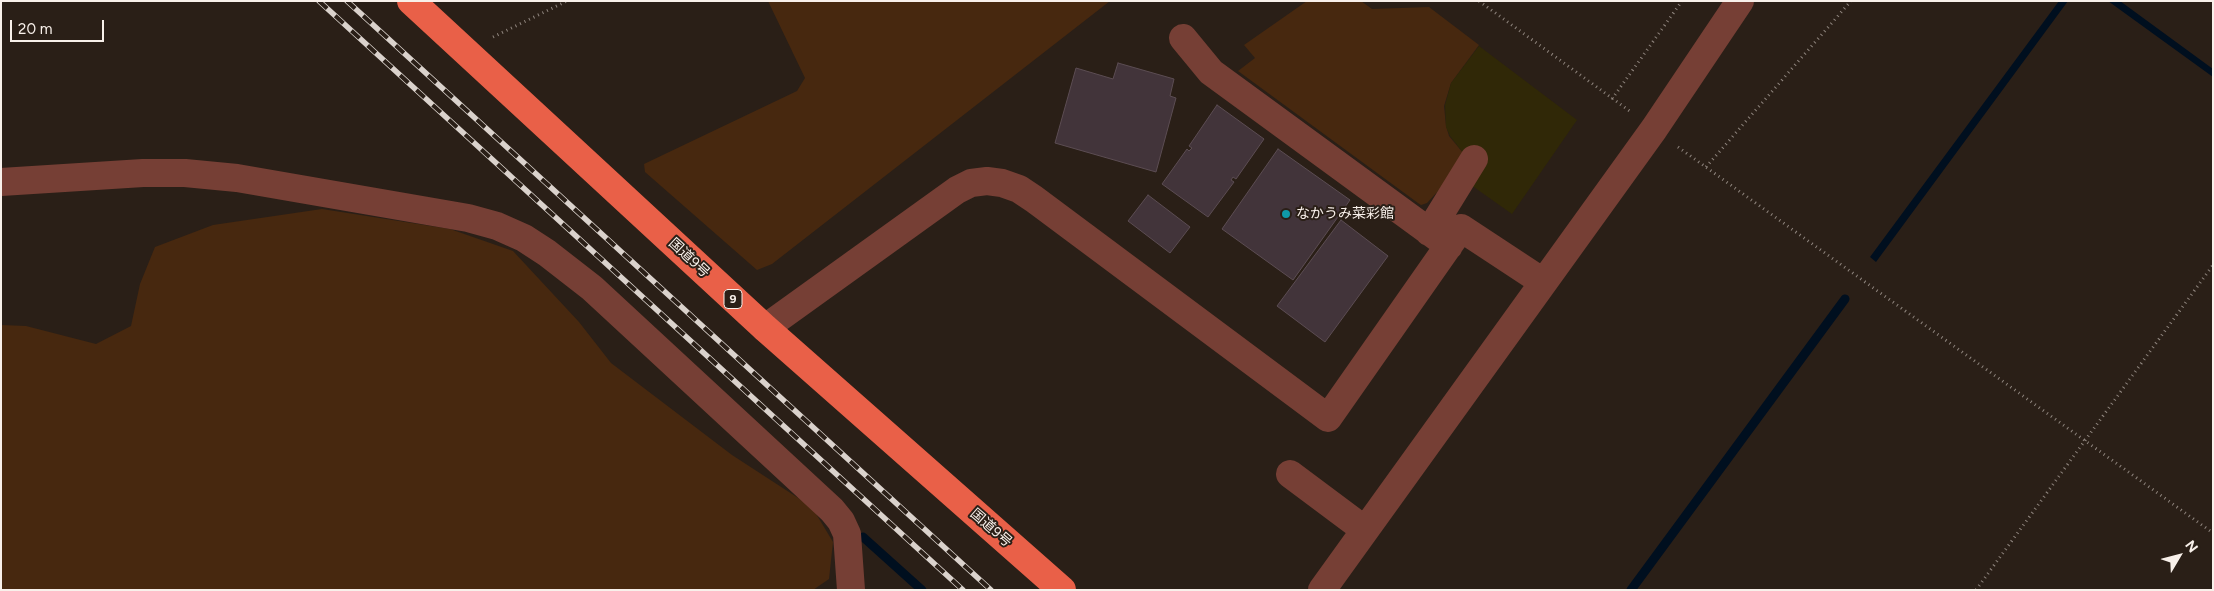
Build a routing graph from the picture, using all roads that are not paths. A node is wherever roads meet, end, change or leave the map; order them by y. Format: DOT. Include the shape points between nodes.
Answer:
graph roads {
  1 [pos="411,1"];
  2 [pos="1740,1"];
  3 [pos="1183,38"];
  4 [pos="1474,159"];
  5 [pos="1,182"];
  6 [pos="1439,239"];
  7 [pos="1543,282"];
  8 [pos="765,328"];
  9 [pos="1290,474"];
  10 [pos="1365,530"];
  11 [pos="851,590"];
  12 [pos="1062,590"];
  13 [pos="1322,590"];
  1 -- 8 [label="highway, 国道9号 / 9"];
  2 -- 7 [label="street" via="1654,129"];
  3 -- 6 [label="street" via="1210,72"];
  4 -- 6 [label="street"];
  5 -- 11 [label="street" via="143,173 236,178 468,218 524,238 592,288 832,510 847,534"];
  6 -- 7 [label="street" via="1461,228"];
  6 -- 8 [label="street" via="1328,418 1034,199 1002,183 971,183 957,190"];
  7 -- 10 [label="street"];
  8 -- 12 [label="highway, 国道9号 / 9"];
  9 -- 10 [label="street"];
  10 -- 13 [label="street"];
}
